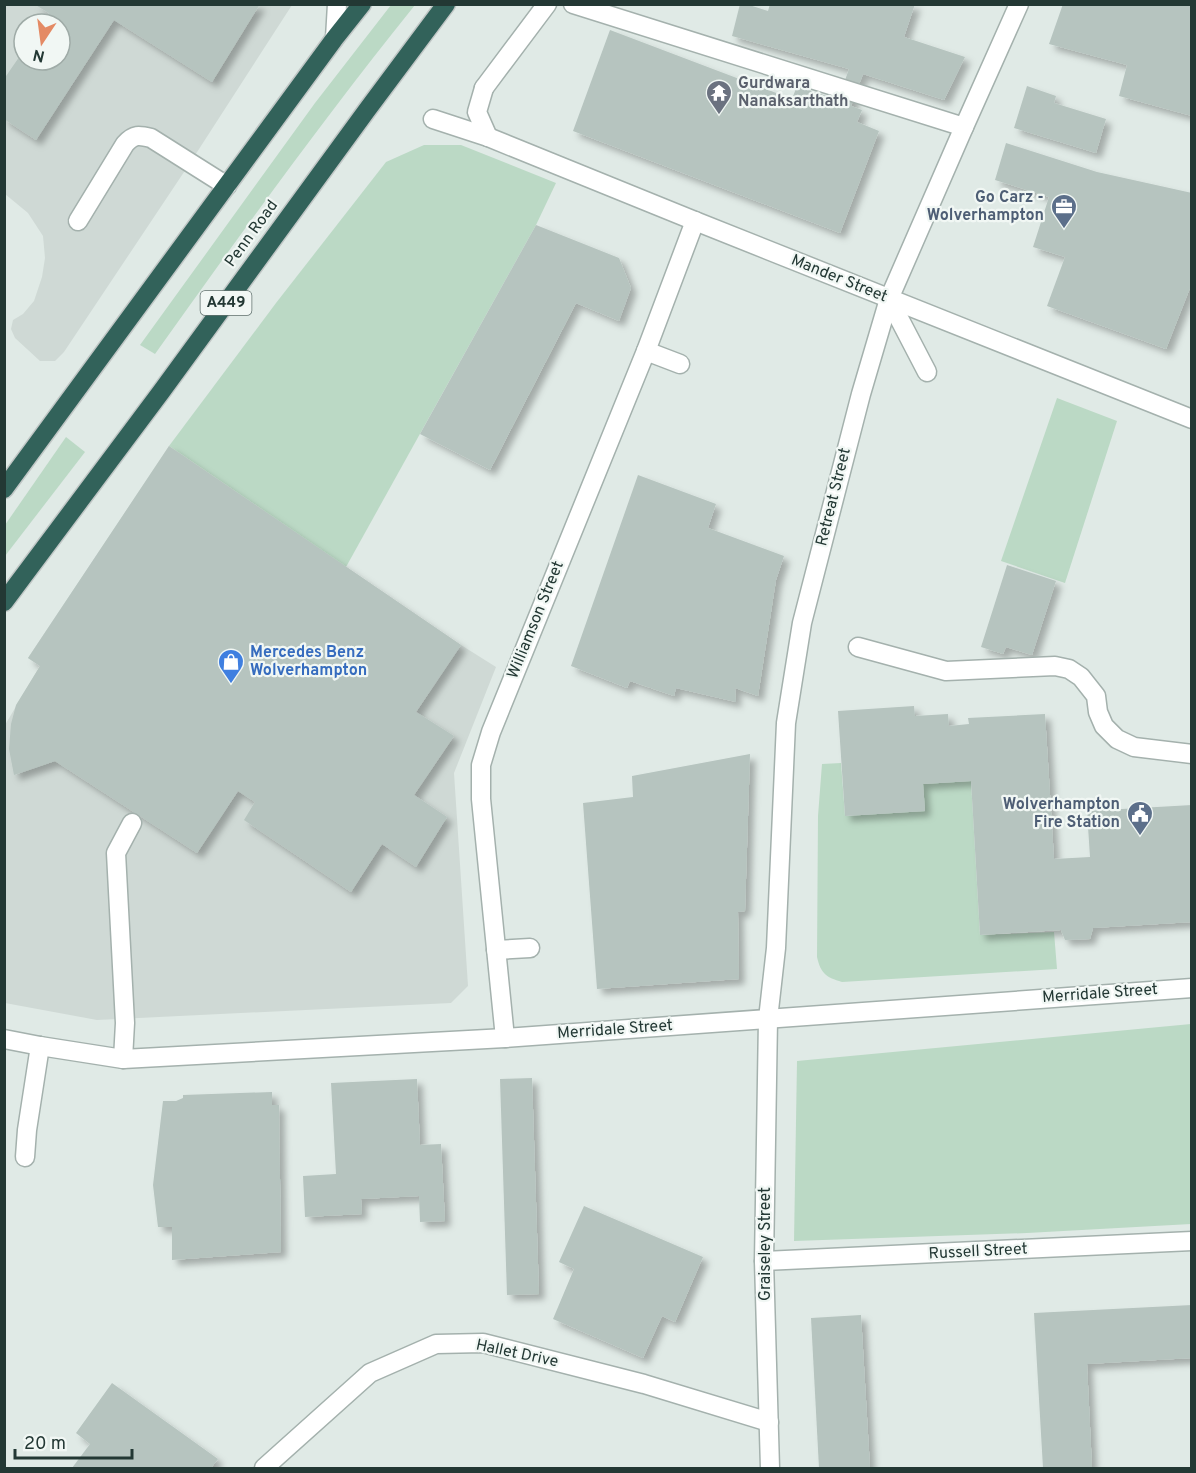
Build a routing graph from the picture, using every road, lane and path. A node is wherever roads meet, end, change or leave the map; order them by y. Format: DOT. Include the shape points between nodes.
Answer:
graph roads {
  1 [pos="337,4"];
  2 [pos="362,4"];
  3 [pos="446,4"];
  4 [pos="547,4"];
  5 [pos="573,4"];
  6 [pos="1019,4"];
  7 [pos="335,38"];
  8 [pos="433,119"];
  9 [pos="963,127"];
  10 [pos="488,137"];
  11 [pos="227,186"];
  12 [pos="78,221"];
  13 [pos="695,221"];
  14 [pos="889,299"];
  15 [pos="646,351"];
  16 [pos="680,364"];
  17 [pos="927,372"];
  18 [pos="1191,419"];
  19 [pos="4,489"];
  20 [pos="4,602"];
  21 [pos="858,647"];
  22 [pos="1191,754"];
  23 [pos="132,823"];
  24 [pos="530,948"];
  25 [pos="496,950"];
  26 [pos="1191,988"];
  27 [pos="768,1019"];
  28 [pos="505,1038"];
  29 [pos="4,1039"];
  30 [pos="40,1046"];
  31 [pos="123,1059"];
  32 [pos="25,1156"];
  33 [pos="1191,1241"];
  34 [pos="764,1261"];
  35 [pos="769,1422"];
  36 [pos="264,1468"];
  37 [pos="770,1468"];
  1 -- 7 [label="street"];
  2 -- 7 [label="highway"];
  3 -- 20 [label="highway, Penn Road / A449"];
  4 -- 10 [label="street" via="484,88 477,112"];
  5 -- 9 [label="street"];
  6 -- 9 [label="street, Retreat Street"];
  7 -- 11 [label="highway"];
  8 -- 10 [label="street, Mander Street"];
  9 -- 14 [label="street, Retreat Street"];
  10 -- 13 [label="street, Mander Street"];
  11 -- 12 [label="street" via="140,135 125,144"];
  11 -- 19 [label="highway"];
  13 -- 14 [label="street, Mander Street"];
  13 -- 15 [label="street, Williamson Street"];
  14 -- 17 [label="street"];
  14 -- 18 [label="street, Mander Street"];
  14 -- 27 [label="street, Retreat Street" via="802,623 786,723 776,948"];
  15 -- 16 [label="street"];
  15 -- 25 [label="street, Williamson Street" via="491,732 482,765 481,798"];
  21 -- 22 [label="street" via="946,671 1055,666 1069,669 1096,696 1104,726 1117,739 1134,747"];
  23 -- 31 [label="street" via="116,853 125,1023"];
  24 -- 25 [label="street"];
  25 -- 28 [label="street, Williamson Street"];
  26 -- 27 [label="street, Merridale Street"];
  27 -- 28 [label="street, Merridale Street"];
  27 -- 34 [label="street, Graiseley Street"];
  28 -- 31 [label="street, Merridale Street"];
  29 -- 30 [label="street, Merridale Street"];
  30 -- 31 [label="street, Merridale Street"];
  30 -- 32 [label="street"];
  33 -- 34 [label="street, Russell Street"];
  34 -- 35 [label="street, Graiseley Street"];
  35 -- 36 [label="street, Hallet Drive" via="644,1384 483,1343 436,1344 370,1372"];
  35 -- 37 [label="street, Graiseley Street"];
}
